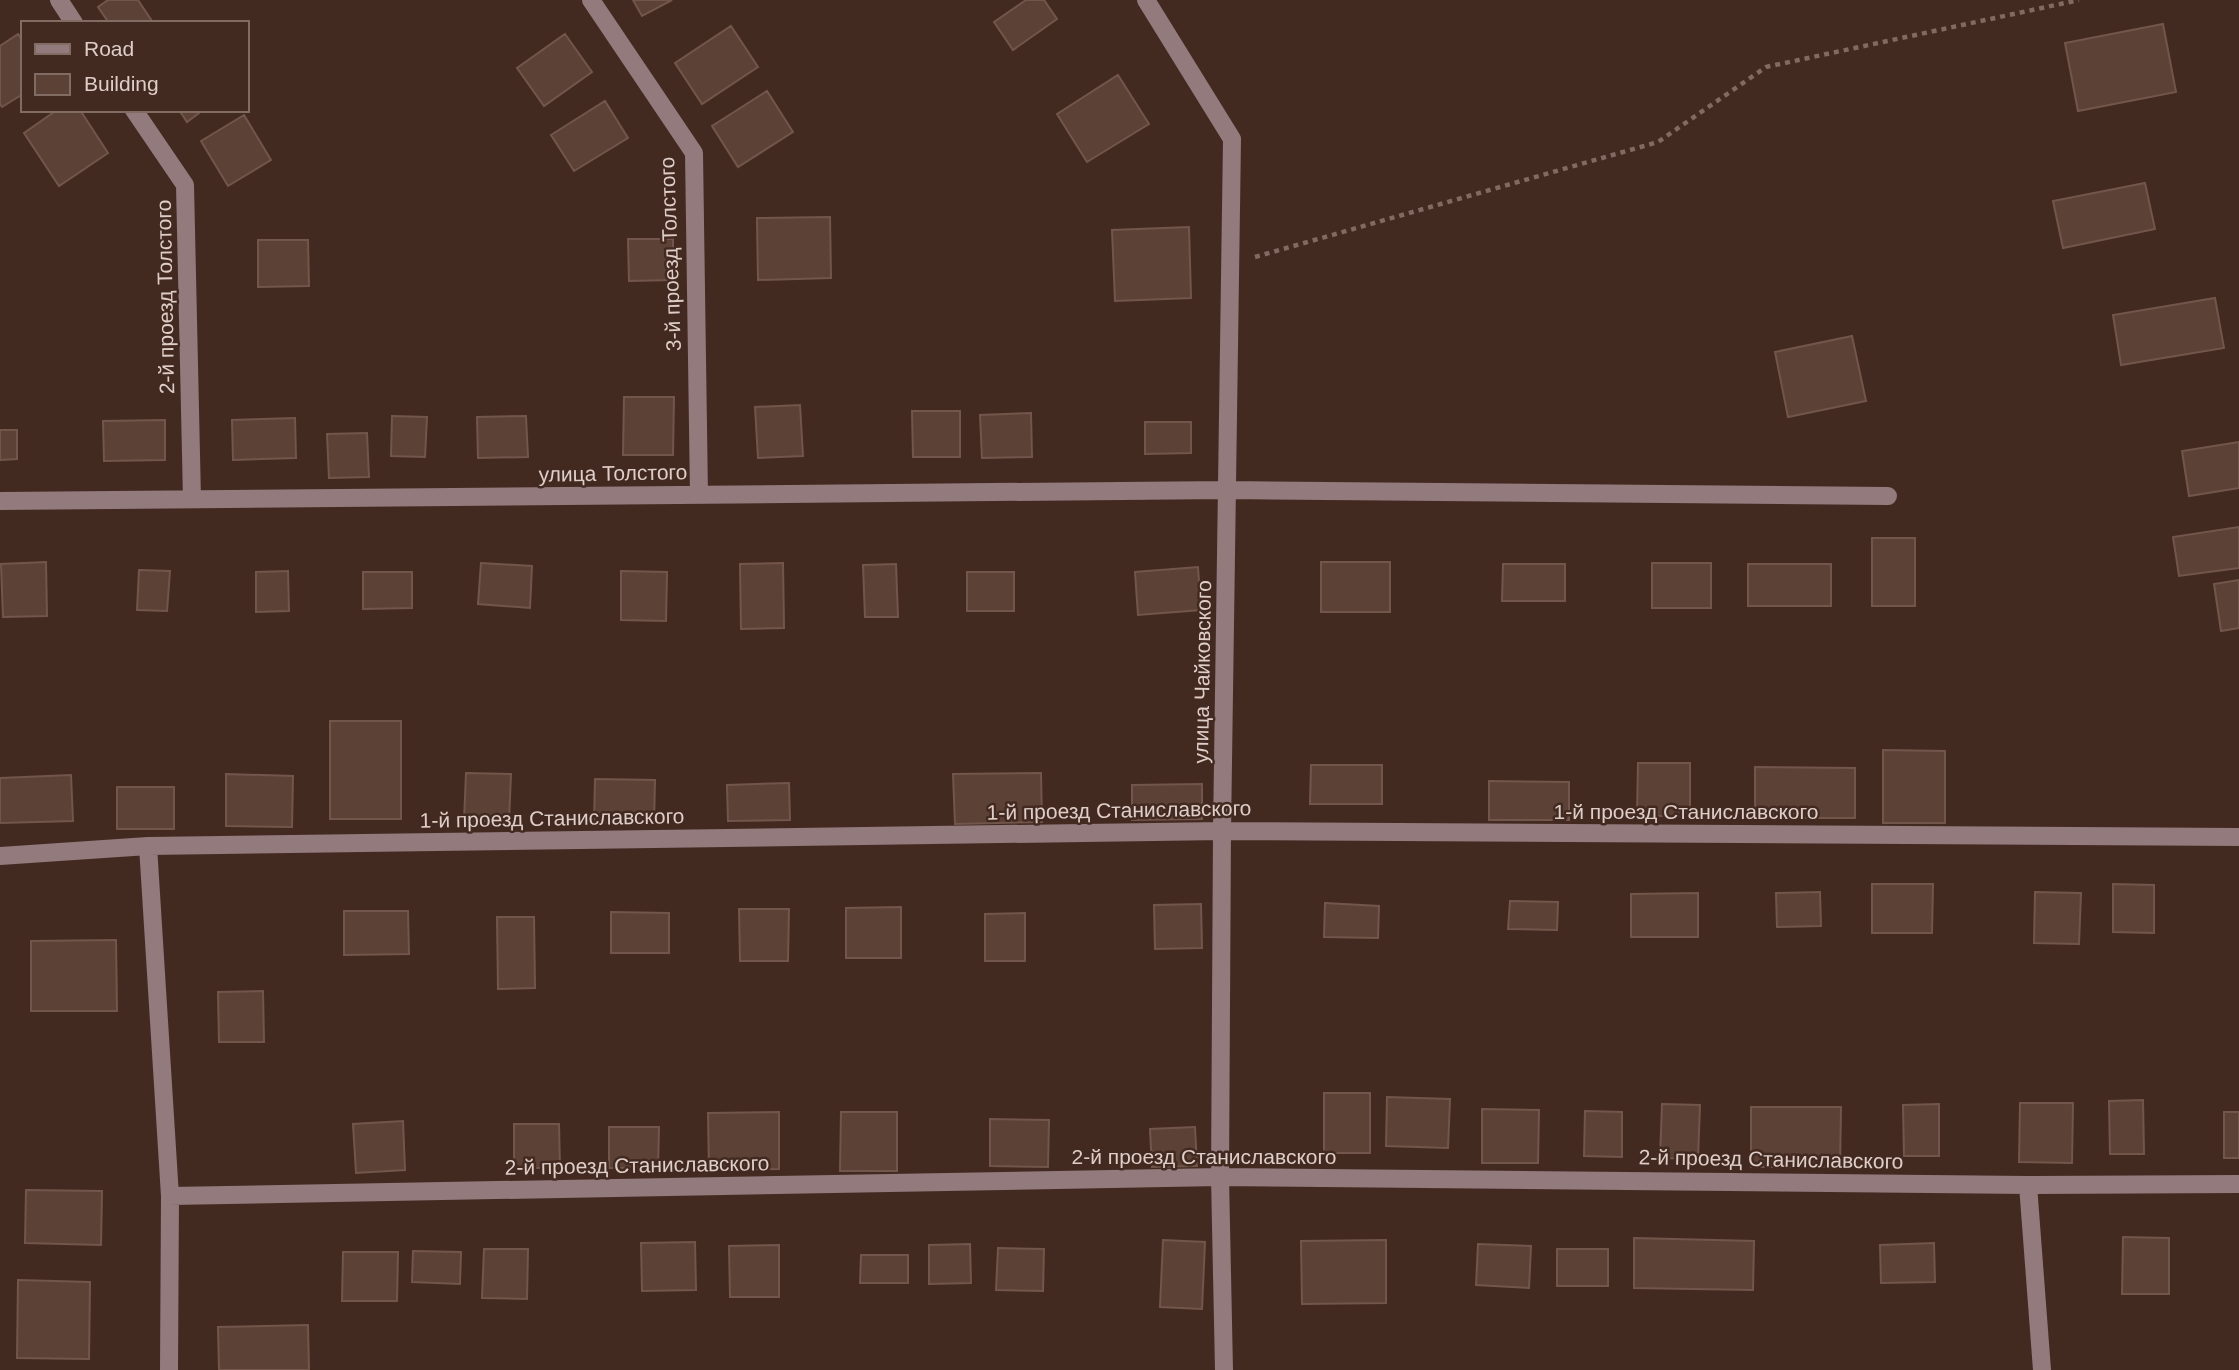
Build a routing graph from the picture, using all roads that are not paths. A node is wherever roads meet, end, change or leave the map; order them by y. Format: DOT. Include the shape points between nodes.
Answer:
graph roads {
  1 [pos="59,0"];
  2 [pos="591,0"];
  3 [pos="1146,0"];
  4 [pos="73,21"];
  5 [pos="135,112"];
  6 [pos="1227,490"];
  7 [pos="699,495"];
  8 [pos="1888,496"];
  9 [pos="192,499"];
  10 [pos="0,501"];
  11 [pos="1222,831"];
  12 [pos="2239,837"];
  13 [pos="148,846"];
  14 [pos="0,856"];
  15 [pos="1220,1177"];
  16 [pos="2239,1184"];
  17 [pos="2028,1185"];
  18 [pos="170,1196"];
  19 [pos="169,1370"];
  20 [pos="1224,1370"];
  21 [pos="2042,1370"];
  1 -- 4 [label="street"];
  2 -- 7 [label="street, 3-й проезд Толстого" via="694,153"];
  3 -- 6 [label="street, улица Чайковского" via="1233,139"];
  5 -- 9 [label="street, 2-й проезд Толстого" via="185,186"];
  6 -- 7 [label="street, улица Толстого"];
  6 -- 8 [label="street, улица Толстого"];
  6 -- 11 [label="street, улица Чайковского"];
  7 -- 9 [label="street, улица Толстого"];
  9 -- 10 [label="street, улица Толстого"];
  11 -- 12 [label="street, 1-й проезд Станиславского"];
  11 -- 13 [label="street, 1-й проезд Станиславского"];
  11 -- 15 [label="street, улица Чайковского"];
  13 -- 14 [label="street, 1-й проезд Станиславского"];
  13 -- 18 [label="street"];
  15 -- 17 [label="street, 2-й проезд Станиславского"];
  15 -- 18 [label="street, 2-й проезд Станиславского"];
  15 -- 20 [label="street, улица Чайковского"];
  16 -- 17 [label="street, 2-й проезд Станиславского"];
  17 -- 21 [label="street"];
  18 -- 19 [label="street"];
}
